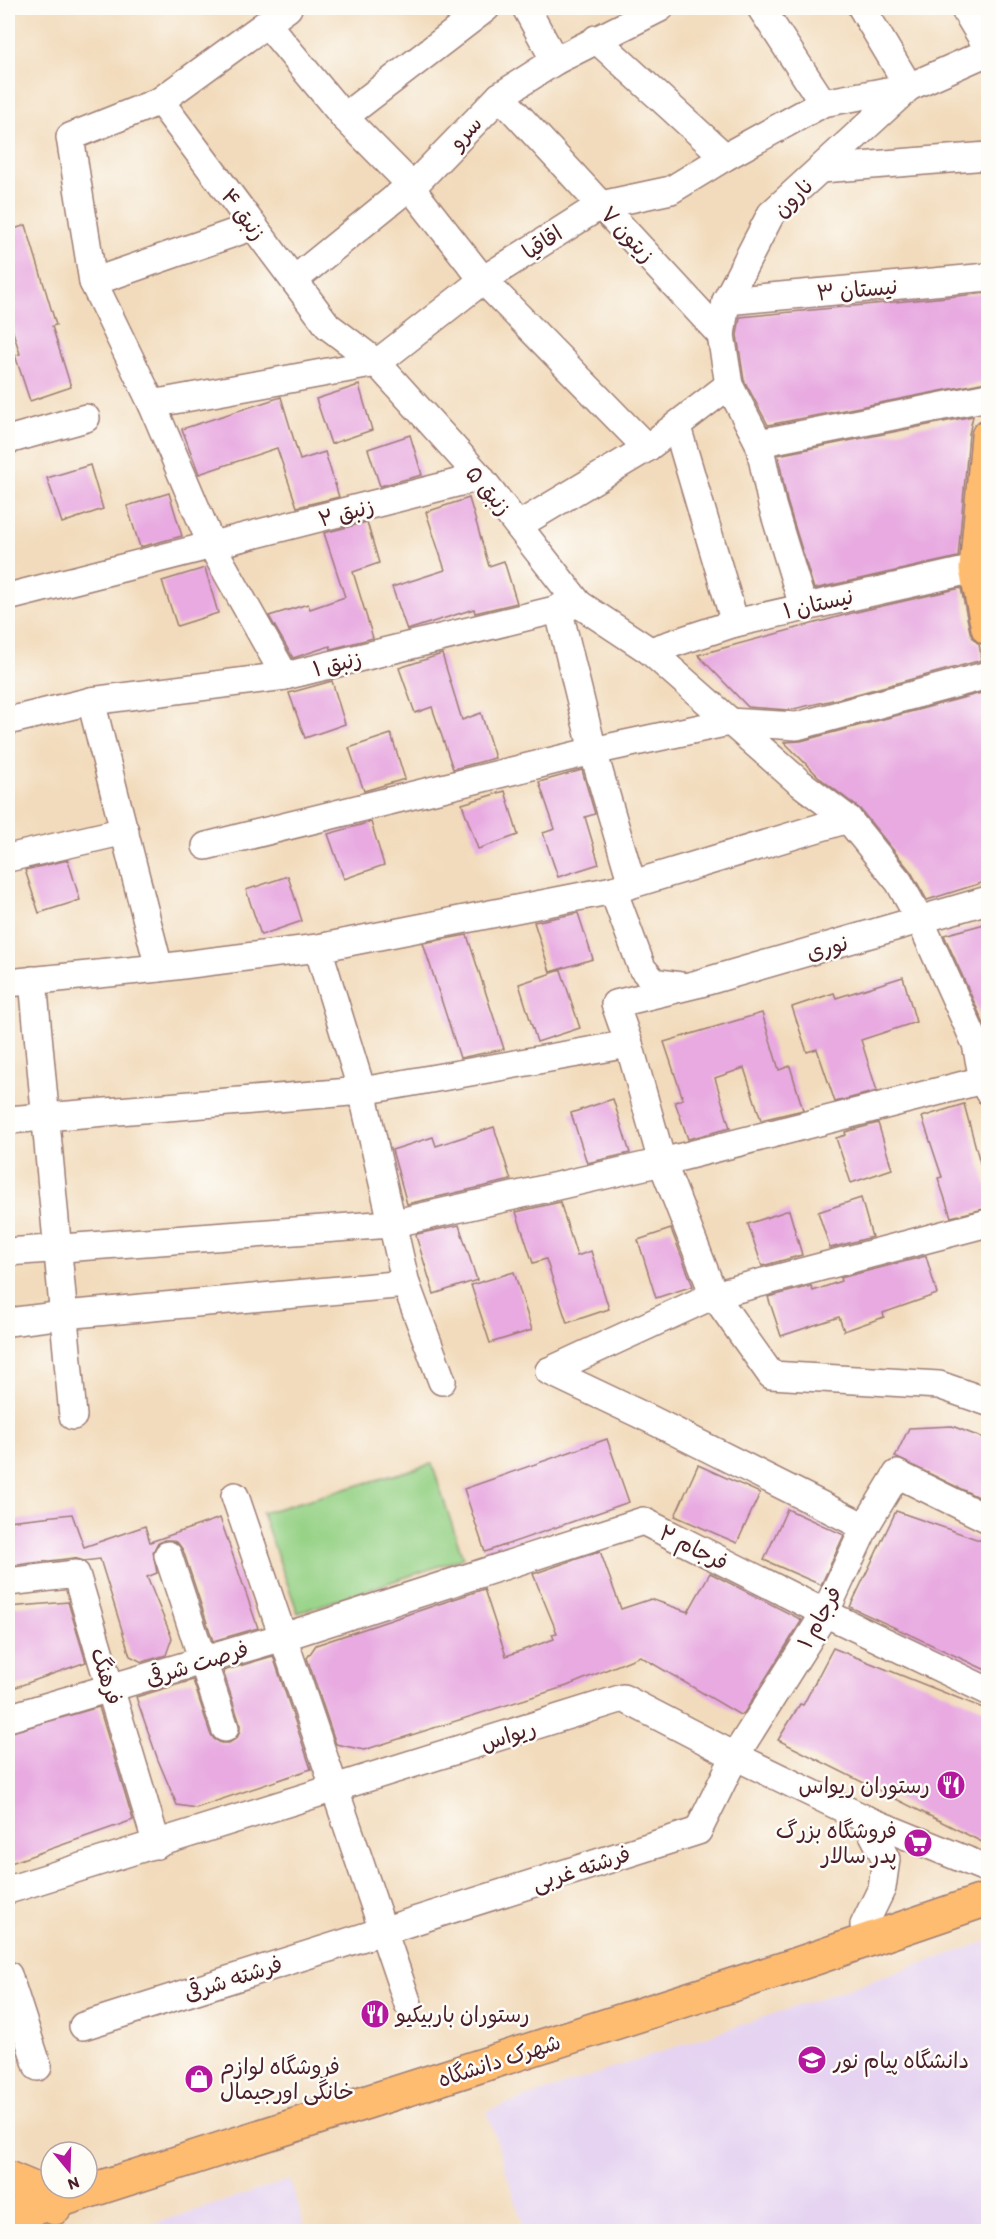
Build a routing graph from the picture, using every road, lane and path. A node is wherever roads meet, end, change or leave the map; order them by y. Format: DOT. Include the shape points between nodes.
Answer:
graph roads {
  1 [pos="486,8"];
  2 [pos="526,8"];
  3 [pos="761,8"];
  4 [pos="862,8"];
  5 [pos="964,8"];
  6 [pos="655,9"];
  7 [pos="278,16"];
  8 [pos="596,39"];
  9 [pos="988,50"];
  10 [pos="555,61"];
  11 [pos="909,87"];
  12 [pos="500,96"];
  13 [pos="160,101"];
  14 [pos="823,104"];
  15 [pos="345,117"];
  16 [pos="988,156"];
  17 [pos="725,157"];
  18 [pos="821,169"];
  19 [pos="411,186"];
  20 [pos="601,205"];
  21 [pos="254,226"];
  22 [pos="988,277"];
  23 [pos="294,280"];
  24 [pos="483,280"];
  25 [pos="93,282"];
  26 [pos="726,302"];
  27 [pos="328,326"];
  28 [pos="721,335"];
  29 [pos="377,363"];
  30 [pos="729,385"];
  31 [pos="988,397"];
  32 [pos="152,404"];
  33 [pos="86,418"];
  34 [pos="677,426"];
  35 [pos="8,440"];
  36 [pos="759,443"];
  37 [pos="647,448"];
  38 [pos="988,453"];
  39 [pos="480,477"];
  40 [pos="519,525"];
  41 [pos="212,546"];
  42 [pos="982,567"];
  43 [pos="8,597"];
  44 [pos="568,606"];
  45 [pos="803,606"];
  46 [pos="735,623"];
  47 [pos="988,628"];
  48 [pos="650,651"];
  49 [pos="988,675"];
  50 [pos="285,676"];
  51 [pos="91,701"];
  52 [pos="8,721"];
  53 [pos="729,722"];
  54 [pos="593,751"];
  55 [pos="848,819"];
  56 [pos="125,831"];
  57 [pos="206,846"];
  58 [pos="8,858"];
  59 [pos="623,887"];
  60 [pos="988,900"];
  61 [pos="920,920"];
  62 [pos="318,948"];
  63 [pos="159,968"];
  64 [pos="20,982"];
  65 [pos="675,988"];
  66 [pos="982,1042"];
  67 [pos="629,1044"];
  68 [pos="986,1086"];
  69 [pos="362,1091"];
  70 [pos="46,1116"];
  71 [pos="8,1120"];
  72 [pos="662,1162"];
  73 [pos="988,1223"];
  74 [pos="392,1224"];
  75 [pos="57,1247"];
  76 [pos="8,1252"];
  77 [pos="406,1284"];
  78 [pos="714,1295"];
  79 [pos="64,1315"];
  80 [pos="8,1323"];
  81 [pos="442,1381"];
  82 [pos="988,1402"];
  83 [pos="73,1416"];
  84 [pos="235,1496"];
  85 [pos="988,1519"];
  86 [pos="865,1527"];
  87 [pos="168,1555"];
  88 [pos="8,1582"];
  89 [pos="825,1613"];
  90 [pos="283,1637"];
  91 [pos="202,1662"];
  92 [pos="111,1688"];
  93 [pos="988,1690"];
  94 [pos="8,1718"];
  95 [pos="225,1728"];
  96 [pos="735,1756"];
  97 [pos="336,1789"];
  98 [pos="865,1819"];
  99 [pos="158,1845"];
  100 [pos="988,1869"];
  101 [pos="988,1884"];
  102 [pos="8,1890"];
  103 [pos="988,1899"];
  104 [pos="864,1925"];
  105 [pos="384,1931"];
  106 [pos="8,1975"];
  107 [pos="408,2004"];
  108 [pos="83,2026"];
  109 [pos="38,2067"];
  110 [pos="99,2170"];
  111 [pos="32,2190"];
  112 [pos="8,2217"];
  113 [pos="39,2232"];
  1 -- 15 [label="street"];
  2 -- 10 [label="street"];
  3 -- 14 [label="street"];
  4 -- 11 [label="street"];
  5 -- 9 [label="street"];
  6 -- 8 [label="street, سرو"];
  7 -- 13 [label="street"];
  7 -- 15 [label="street"];
  8 -- 10 [label="street, سرو"];
  8 -- 17 [label="street"];
  9 -- 11 [label="street"];
  10 -- 12 [label="street, سرو"];
  11 -- 14 [label="street, اقاقیا"];
  11 -- 18 [label="street, نارون"];
  12 -- 19 [label="street, سرو"];
  12 -- 20 [label="street, زیتون ۷"];
  13 -- 21 [label="street, زنبق ۴"];
  13 -- 25 [label="street" via="70,137"];
  14 -- 17 [label="street, اقاقیا"];
  15 -- 19 [label="street"];
  16 -- 18 [label="street"];
  17 -- 20 [label="street, اقاقیا" via="671,189"];
  18 -- 26 [label="street, نارون" via="771,214"];
  19 -- 23 [label="street, سرو"];
  19 -- 24 [label="street"];
  20 -- 24 [label="street, اقاقیا"];
  20 -- 28 [label="street, زیتون ۷"];
  21 -- 23 [label="street, زنبق ۴"];
  21 -- 25 [label="street"];
  22 -- 26 [label="street, نیستان ۳"];
  23 -- 27 [label="street, زنبق ۴"];
  24 -- 29 [label="street, اقاقیا"];
  24 -- 37 [label="street"];
  25 -- 32 [label="street"];
  26 -- 28 [label="street, نارون"];
  27 -- 29 [label="street, زنبق ۵"];
  28 -- 30 [label="street"];
  29 -- 32 [label="street"];
  29 -- 39 [label="street, زنبق ۵"];
  30 -- 34 [label="street"];
  30 -- 36 [label="street"];
  31 -- 36 [label="street"];
  32 -- 41 [label="street"];
  33 -- 35 [label="street"];
  34 -- 37 [label="street"];
  34 -- 46 [label="street"];
  36 -- 45 [label="street" via="772,505"];
  37 -- 40 [label="street"];
  38 -- 42 [label="main road"];
  39 -- 40 [label="street, زنبق ۵"];
  39 -- 41 [label="street, زنبق ۲"];
  40 -- 44 [label="street, زنبق ۵"];
  41 -- 43 [label="street, زنبق ۲"];
  41 -- 50 [label="street"];
  42 -- 45 [label="street, نیستان ۱"];
  42 -- 47 [label="main road"];
  44 -- 48 [label="street, زنبق ۵"];
  44 -- 50 [label="street, زنبق ۱"];
  44 -- 54 [label="street"];
  45 -- 46 [label="street, نیستان ۱"];
  46 -- 48 [label="street, نیستان ۱"];
  48 -- 53 [label="street, زنبق ۵"];
  49 -- 53 [label="street" via="797,726"];
  50 -- 51 [label="street, زنبق ۱"];
  51 -- 52 [label="street, زنبق ۱"];
  51 -- 56 [label="street"];
  53 -- 54 [label="street"];
  53 -- 55 [label="street, زنبق ۵"];
  54 -- 57 [label="street"];
  54 -- 59 [label="street"];
  55 -- 59 [label="street"];
  55 -- 61 [label="street, زنبق ۵" via="898,882"];
  56 -- 58 [label="street"];
  56 -- 63 [label="street"];
  59 -- 62 [label="street"];
  59 -- 65 [label="street" via="642,968 654,982"];
  60 -- 61 [label="street, نوری"];
  61 -- 65 [label="street, نوری"];
  61 -- 66 [label="street, زنبق ۵"];
  62 -- 63 [label="street"];
  62 -- 69 [label="street"];
  63 -- 64 [label="street"];
  64 -- 70 [label="street"];
  65 -- 67 [label="street, نوری" via="615,1004"];
  66 -- 68 [label="street, زنبق ۵"];
  67 -- 69 [label="street"];
  67 -- 72 [label="street"];
  68 -- 72 [label="street"];
  69 -- 70 [label="street"];
  69 -- 74 [label="street"];
  70 -- 71 [label="street"];
  70 -- 75 [label="street"];
  72 -- 74 [label="street"];
  72 -- 78 [label="street"];
  73 -- 78 [label="street"];
  74 -- 75 [label="street"];
  74 -- 77 [label="street"];
  75 -- 76 [label="street"];
  75 -- 79 [label="street"];
  77 -- 79 [label="street"];
  77 -- 81 [label="street"];
  78 -- 82 [label="street" via="771,1375 939,1385"];
  78 -- 86 [label="street" via="549,1371"];
  79 -- 80 [label="street"];
  79 -- 83 [label="street"];
  84 -- 90 [label="street"];
  85 -- 86 [label="street, فرجام ۱" via="897,1474"];
  86 -- 89 [label="street, فرجام ۱"];
  87 -- 91 [label="street"];
  88 -- 92 [label="street, فرهنگ" via="76,1574"];
  89 -- 90 [label="street, فرجام ۲" via="643,1521"];
  89 -- 93 [label="street, فرجام ۲"];
  89 -- 96 [label="street, فرجام ۱"];
  90 -- 91 [label="street, فرصت شرقی"];
  90 -- 97 [label="street"];
  91 -- 92 [label="street, فرصت شرقی"];
  91 -- 95 [label="street"];
  92 -- 94 [label="street, فرصت شرقی"];
  92 -- 99 [label="street, فرهنگ"];
  96 -- 97 [label="street, ریواس" via="623,1698"];
  96 -- 98 [label="street, ریواس"];
  96 -- 105 [label="street, فرشته غربی" via="698,1831"];
  97 -- 99 [label="street, ریواس"];
  97 -- 105 [label="street"];
  98 -- 100 [label="street, ریواس"];
  98 -- 104 [label="street" via="886,1859 882,1888"];
  99 -- 102 [label="street, ریواس"];
  101 -- 104 [label="main road"];
  103 -- 111 [label="main road, شهرک دانشگاه" via="781,1970"];
  104 -- 110 [label="main road" via="662,1986"];
  105 -- 107 [label="street"];
  105 -- 108 [label="street, فرشته شرقی"];
  106 -- 109 [label="street"];
  111 -- 112 [label="main road, شهرک دانشگاه"];
  111 -- 113 [label="main road"];
}
